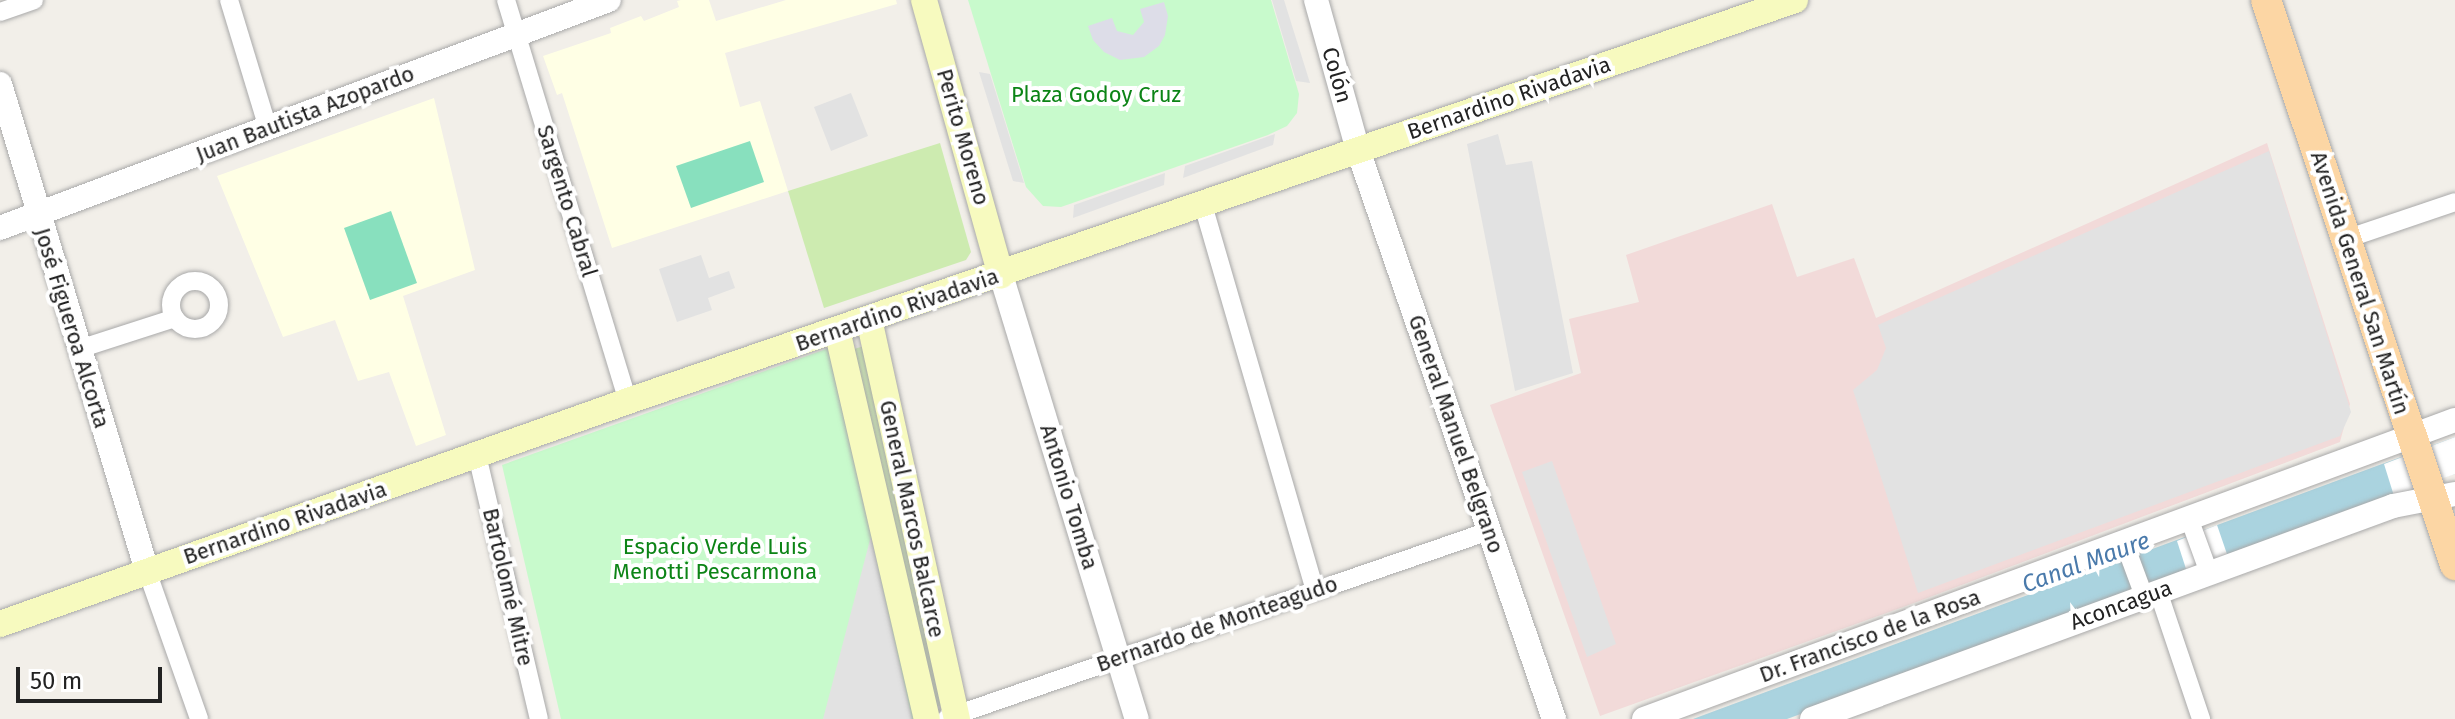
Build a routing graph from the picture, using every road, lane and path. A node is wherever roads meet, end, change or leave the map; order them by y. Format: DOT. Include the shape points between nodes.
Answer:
graph roads {
  1 [pos="34,0"];
  2 [pos="229,0"];
  3 [pos="506,0"];
  4 [pos="609,0"];
  5 [pos="924,0"];
  6 [pos="1316,0"];
  7 [pos="1795,0"];
  8 [pos="2266,0"];
  9 [pos="1745,8"];
  10 [pos="0,12"];
  11 [pos="516,34"];
  12 [pos="0,84"];
  13 [pos="268,128"];
  14 [pos="1358,150"];
  15 [pos="2455,202"];
  16 [pos="1203,205"];
  17 [pos="38,214"];
  18 [pos="0,228"];
  19 [pos="2346,239"];
  20 [pos="1001,275"];
  21 [pos="175,318"];
  22 [pos="869,319"];
  23 [pos="837,330"];
  24 [pos="79,349"];
  25 [pos="628,401"];
  26 [pos="2455,420"];
  27 [pos="2414,444"];
  28 [pos="477,455"];
  29 [pos="2438,491"];
  30 [pos="2192,526"];
  31 [pos="1489,531"];
  32 [pos="2126,550"];
  33 [pos="2455,565"];
  34 [pos="2208,569"];
  35 [pos="147,571"];
  36 [pos="1315,591"];
  37 [pos="2147,592"];
  38 [pos="0,624"];
  39 [pos="1119,658"];
  40 [pos="1866,710"];
  41 [pos="953,718"];
  42 [pos="199,719"];
  43 [pos="539,719"];
  44 [pos="927,719"];
  45 [pos="1137,719"];
  46 [pos="1554,719"];
  47 [pos="1644,719"];
  48 [pos="1812,719"];
  49 [pos="2201,719"];
  1 -- 10 [label="street"];
  2 -- 13 [label="street"];
  3 -- 11 [label="street, Sargento Cabral"];
  4 -- 11 [label="street, Juan Bautista Azopardo"];
  5 -- 20 [label="main road, Perito Moreno"];
  6 -- 14 [label="street, Colón"];
  7 -- 9 [label="main road, Bernardino Rivadavia"];
  8 -- 19 [label="main road, Avenida General San Martín"];
  9 -- 14 [label="main road, Bernardino Rivadavia"];
  11 -- 13 [label="street, Juan Bautista Azopardo"];
  11 -- 25 [label="street, Sargento Cabral"];
  12 -- 17 [label="street, José Figueroa Alcorta"];
  13 -- 17 [label="street, Juan Bautista Azopardo"];
  14 -- 16 [label="main road, Bernardino Rivadavia"];
  14 -- 31 [label="street, General Manuel Belgrano"];
  15 -- 19 [label="street"];
  16 -- 20 [label="main road, Bernardino Rivadavia"];
  16 -- 36 [label="street"];
  17 -- 18 [label="street, Juan Bautista Azopardo"];
  17 -- 24 [label="street, José Figueroa Alcorta"];
  19 -- 27 [label="main road, Avenida General San Martín"];
  20 -- 22 [label="main road, Bernardino Rivadavia"];
  20 -- 39 [label="street, Antonio Tomba"];
  21 -- 24 [label="street"];
  22 -- 23 [label="main road, Bernardino Rivadavia"];
  22 -- 41 [label="main road, General Marcos Balcarce"];
  23 -- 25 [label="main road, Bernardino Rivadavia"];
  23 -- 44 [label="main road, General Marcos Balcarce"];
  24 -- 35 [label="street, José Figueroa Alcorta"];
  25 -- 28 [label="main road, Bernardino Rivadavia"];
  26 -- 27 [label="street, Dr. Francisco de la Rosa"];
  27 -- 29 [label="main road, Avenida General San Martín"];
  27 -- 30 [label="street, Dr. Francisco de la Rosa"];
  28 -- 35 [label="main road, Bernardino Rivadavia"];
  28 -- 43 [label="street, Bartolomé Mitre"];
  29 -- 33 [label="main road, Avenida General San Martín"];
  29 -- 34 [label="street, Aconcagua"];
  30 -- 32 [label="street, Dr. Francisco de la Rosa"];
  30 -- 34 [label="street"];
  31 -- 36 [label="street, Bernardo de Monteagudo"];
  31 -- 46 [label="street, General Manuel Belgrano"];
  32 -- 37 [label="street"];
  32 -- 47 [label="street, Dr. Francisco de la Rosa"];
  34 -- 37 [label="street, Aconcagua"];
  35 -- 38 [label="main road, Bernardino Rivadavia"];
  35 -- 42 [label="street"];
  36 -- 39 [label="street, Bernardo de Monteagudo"];
  37 -- 40 [label="street, Aconcagua"];
  37 -- 49 [label="street"];
  39 -- 41 [label="street, Bernardo de Monteagudo"];
  39 -- 45 [label="street, Antonio Tomba"];
  40 -- 48 [label="street, Aconcagua"];
}
